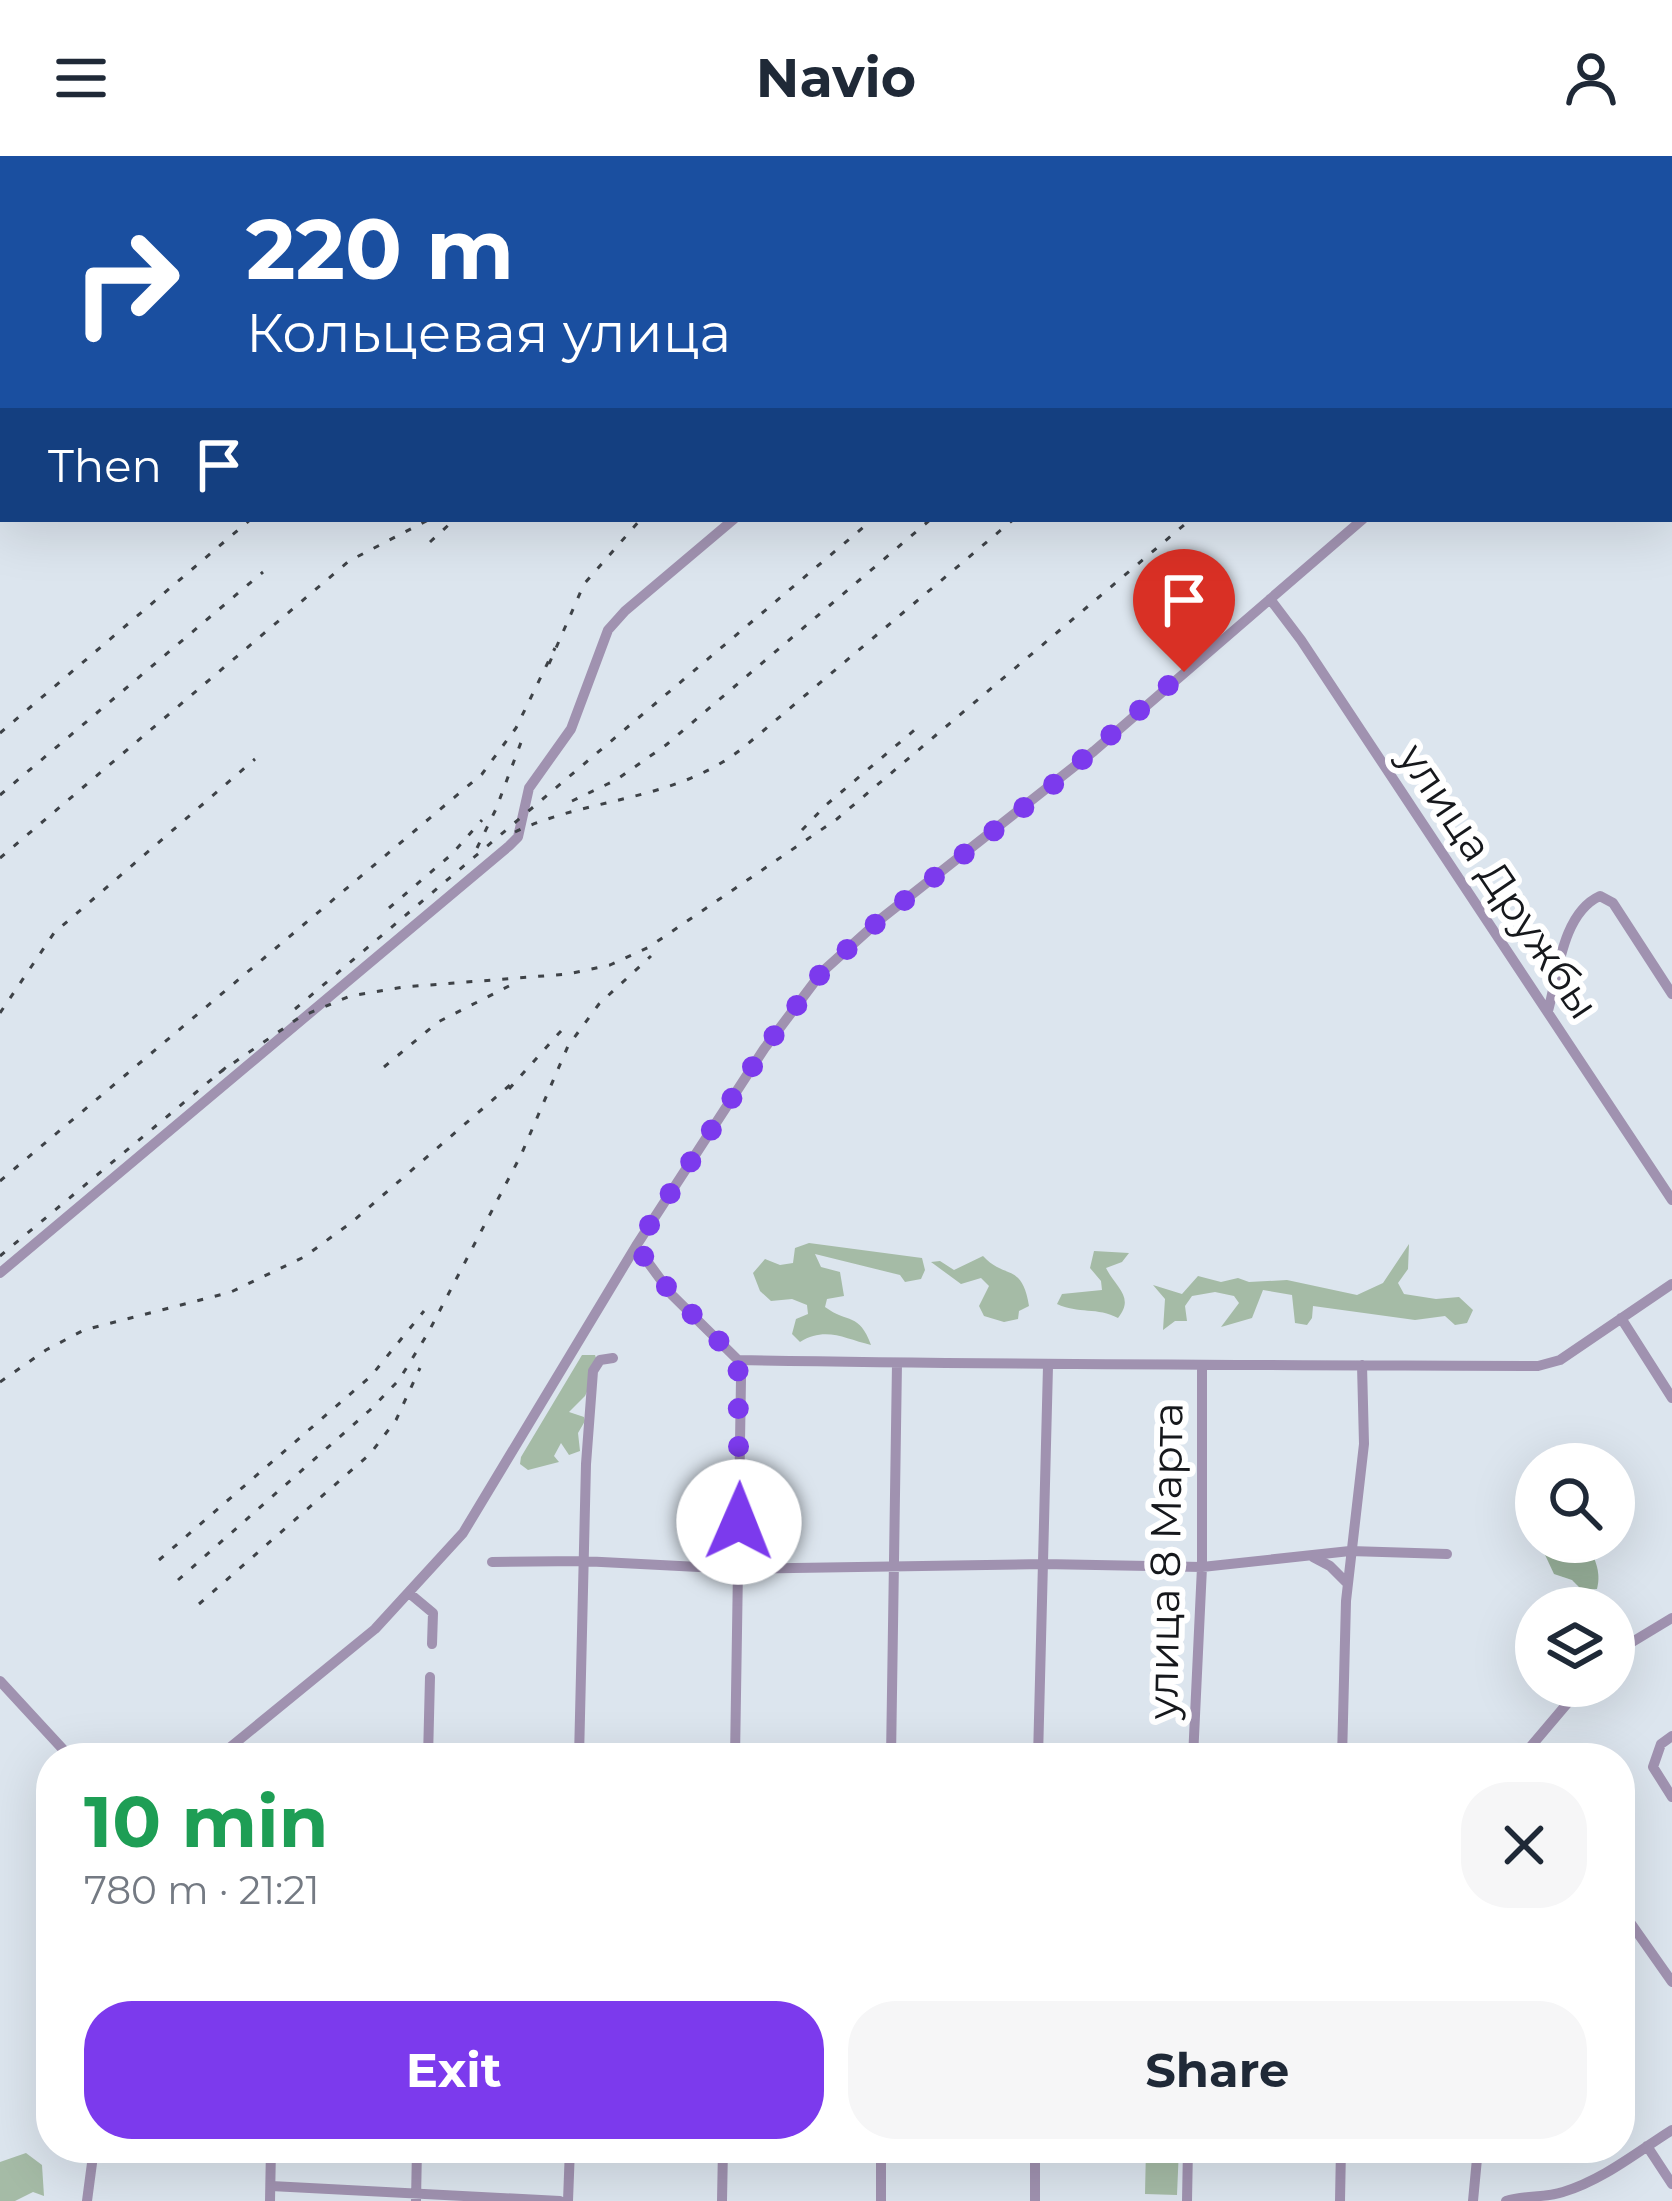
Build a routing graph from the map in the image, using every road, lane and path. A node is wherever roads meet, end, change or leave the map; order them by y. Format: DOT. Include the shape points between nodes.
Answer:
graph roads {
  1 [pos="730,522"];
  2 [pos="1360,522"];
  3 [pos="1270,599"];
  4 [pos="1672,994"];
  5 [pos="1548,1011"];
  6 [pos="1672,1200"];
  7 [pos="636,1246"];
  8 [pos="0,1274"];
  9 [pos="1672,1284"];
  10 [pos="1621,1318"];
  11 [pos="613,1358"];
  12 [pos="738,1360"];
  13 [pos="897,1363"];
  14 [pos="1362,1365"];
  15 [pos="1048,1366"];
  16 [pos="1202,1366"];
  17 [pos="1672,1398"];
  18 [pos="1350,1551"];
  19 [pos="1447,1554"];
  20 [pos="1310,1556"];
  21 [pos="582,1561"];
  22 [pos="492,1562"];
  23 [pos="1043,1564"];
  24 [pos="1202,1567"];
  25 [pos="893,1568"];
  26 [pos="738,1569"];
  27 [pos="1348,1584"];
  28 [pos="409,1593"];
  29 [pos="1672,1618"];
  30 [pos="1635,1640"];
  31 [pos="432,1644"];
  32 [pos="430,1677"];
  33 [pos="0,1681"];
  34 [pos="1564,1707"];
  35 [pos="1672,1736"];
  36 [pos="57,1743"];
  37 [pos="245,1743"];
  38 [pos="428,1743"];
  39 [pos="579,1743"];
  40 [pos="735,1743"];
  41 [pos="891,1743"];
  42 [pos="1037,1743"];
  43 [pos="1194,1743"];
  44 [pos="1343,1743"];
  45 [pos="1534,1743"];
  46 [pos="1672,1797"];
  47 [pos="1635,1929"];
  48 [pos="1672,1982"];
  49 [pos="1672,2129"];
  50 [pos="1647,2146"];
  51 [pos="1635,2154"];
  52 [pos="92,2163"];
  53 [pos="271,2163"];
  54 [pos="417,2163"];
  55 [pos="568,2163"];
  56 [pos="723,2163"];
  57 [pos="881,2163"];
  58 [pos="1035,2163"];
  59 [pos="1188,2163"];
  60 [pos="1341,2163"];
  61 [pos="1477,2163"];
  62 [pos="1620,2163"];
  63 [pos="1672,2184"];
  64 [pos="271,2186"];
  65 [pos="416,2197"];
  66 [pos="1556,2199"];
  67 [pos="87,2201"];
  68 [pos="270,2201"];
  69 [pos="564,2201"];
  70 [pos="722,2201"];
  71 [pos="880,2201"];
  72 [pos="1035,2201"];
  73 [pos="1187,2201"];
  74 [pos="1340,2201"];
  75 [pos="1473,2201"];
  76 [pos="1507,2201"];
  1 -- 8 [label="street" via="608,630 571,729 525,797 514,841"];
  2 -- 3 [label="street"];
  3 -- 5 [label="street, улица Дружбы"];
  3 -- 7 [label="street" via="822,972"];
  4 -- 5 [label="street" via="1613,903 1600,896 1572,925"];
  5 -- 6 [label="street, улица Дружбы"];
  7 -- 12 [label="street"];
  7 -- 28 [label="street" via="482,1505"];
  9 -- 10 [label="street"];
  10 -- 14 [label="street" via="1549,1364"];
  10 -- 17 [label="street"];
  11 -- 21 [label="street" via="593,1371"];
  12 -- 13 [label="street"];
  12 -- 26 [label="street"];
  13 -- 15 [label="street"];
  13 -- 25 [label="street"];
  14 -- 16 [label="street"];
  14 -- 18 [label="street" via="1364,1444"];
  15 -- 16 [label="street"];
  15 -- 23 [label="street"];
  16 -- 24 [label="street, улица 8 Марта"];
  18 -- 19 [label="street"];
  18 -- 20 [label="street"];
  18 -- 27 [label="street"];
  20 -- 24 [label="street"];
  20 -- 27 [label="street"];
  21 -- 22 [label="street"];
  21 -- 26 [label="street"];
  21 -- 39 [label="street"];
  23 -- 24 [label="street"];
  23 -- 25 [label="street"];
  23 -- 42 [label="street"];
  24 -- 43 [label="street, улица 8 Марта"];
  25 -- 26 [label="street"];
  25 -- 41 [label="street"];
  26 -- 40 [label="street"];
  27 -- 44 [label="street"];
  28 -- 31 [label="street" via="433,1613"];
  28 -- 37 [label="street"];
  29 -- 30 [label="street"];
  32 -- 38 [label="street"];
  33 -- 36 [label="street"];
  34 -- 45 [label="street"];
  35 -- 46 [label="street" via="1653,1767"];
  47 -- 48 [label="street"];
  49 -- 50 [label="street"];
  50 -- 51 [label="street"];
  50 -- 63 [label="street"];
  52 -- 67 [label="street"];
  53 -- 64 [label="street"];
  54 -- 65 [label="street"];
  55 -- 69 [label="street"];
  56 -- 70 [label="street"];
  57 -- 71 [label="street"];
  58 -- 72 [label="street"];
  59 -- 73 [label="street"];
  60 -- 74 [label="street"];
  61 -- 75 [label="street"];
  62 -- 66 [label="street"];
  64 -- 65 [label="street"];
  64 -- 68 [label="street"];
  65 -- 69 [label="street"];
  66 -- 76 [label="street"];
}
